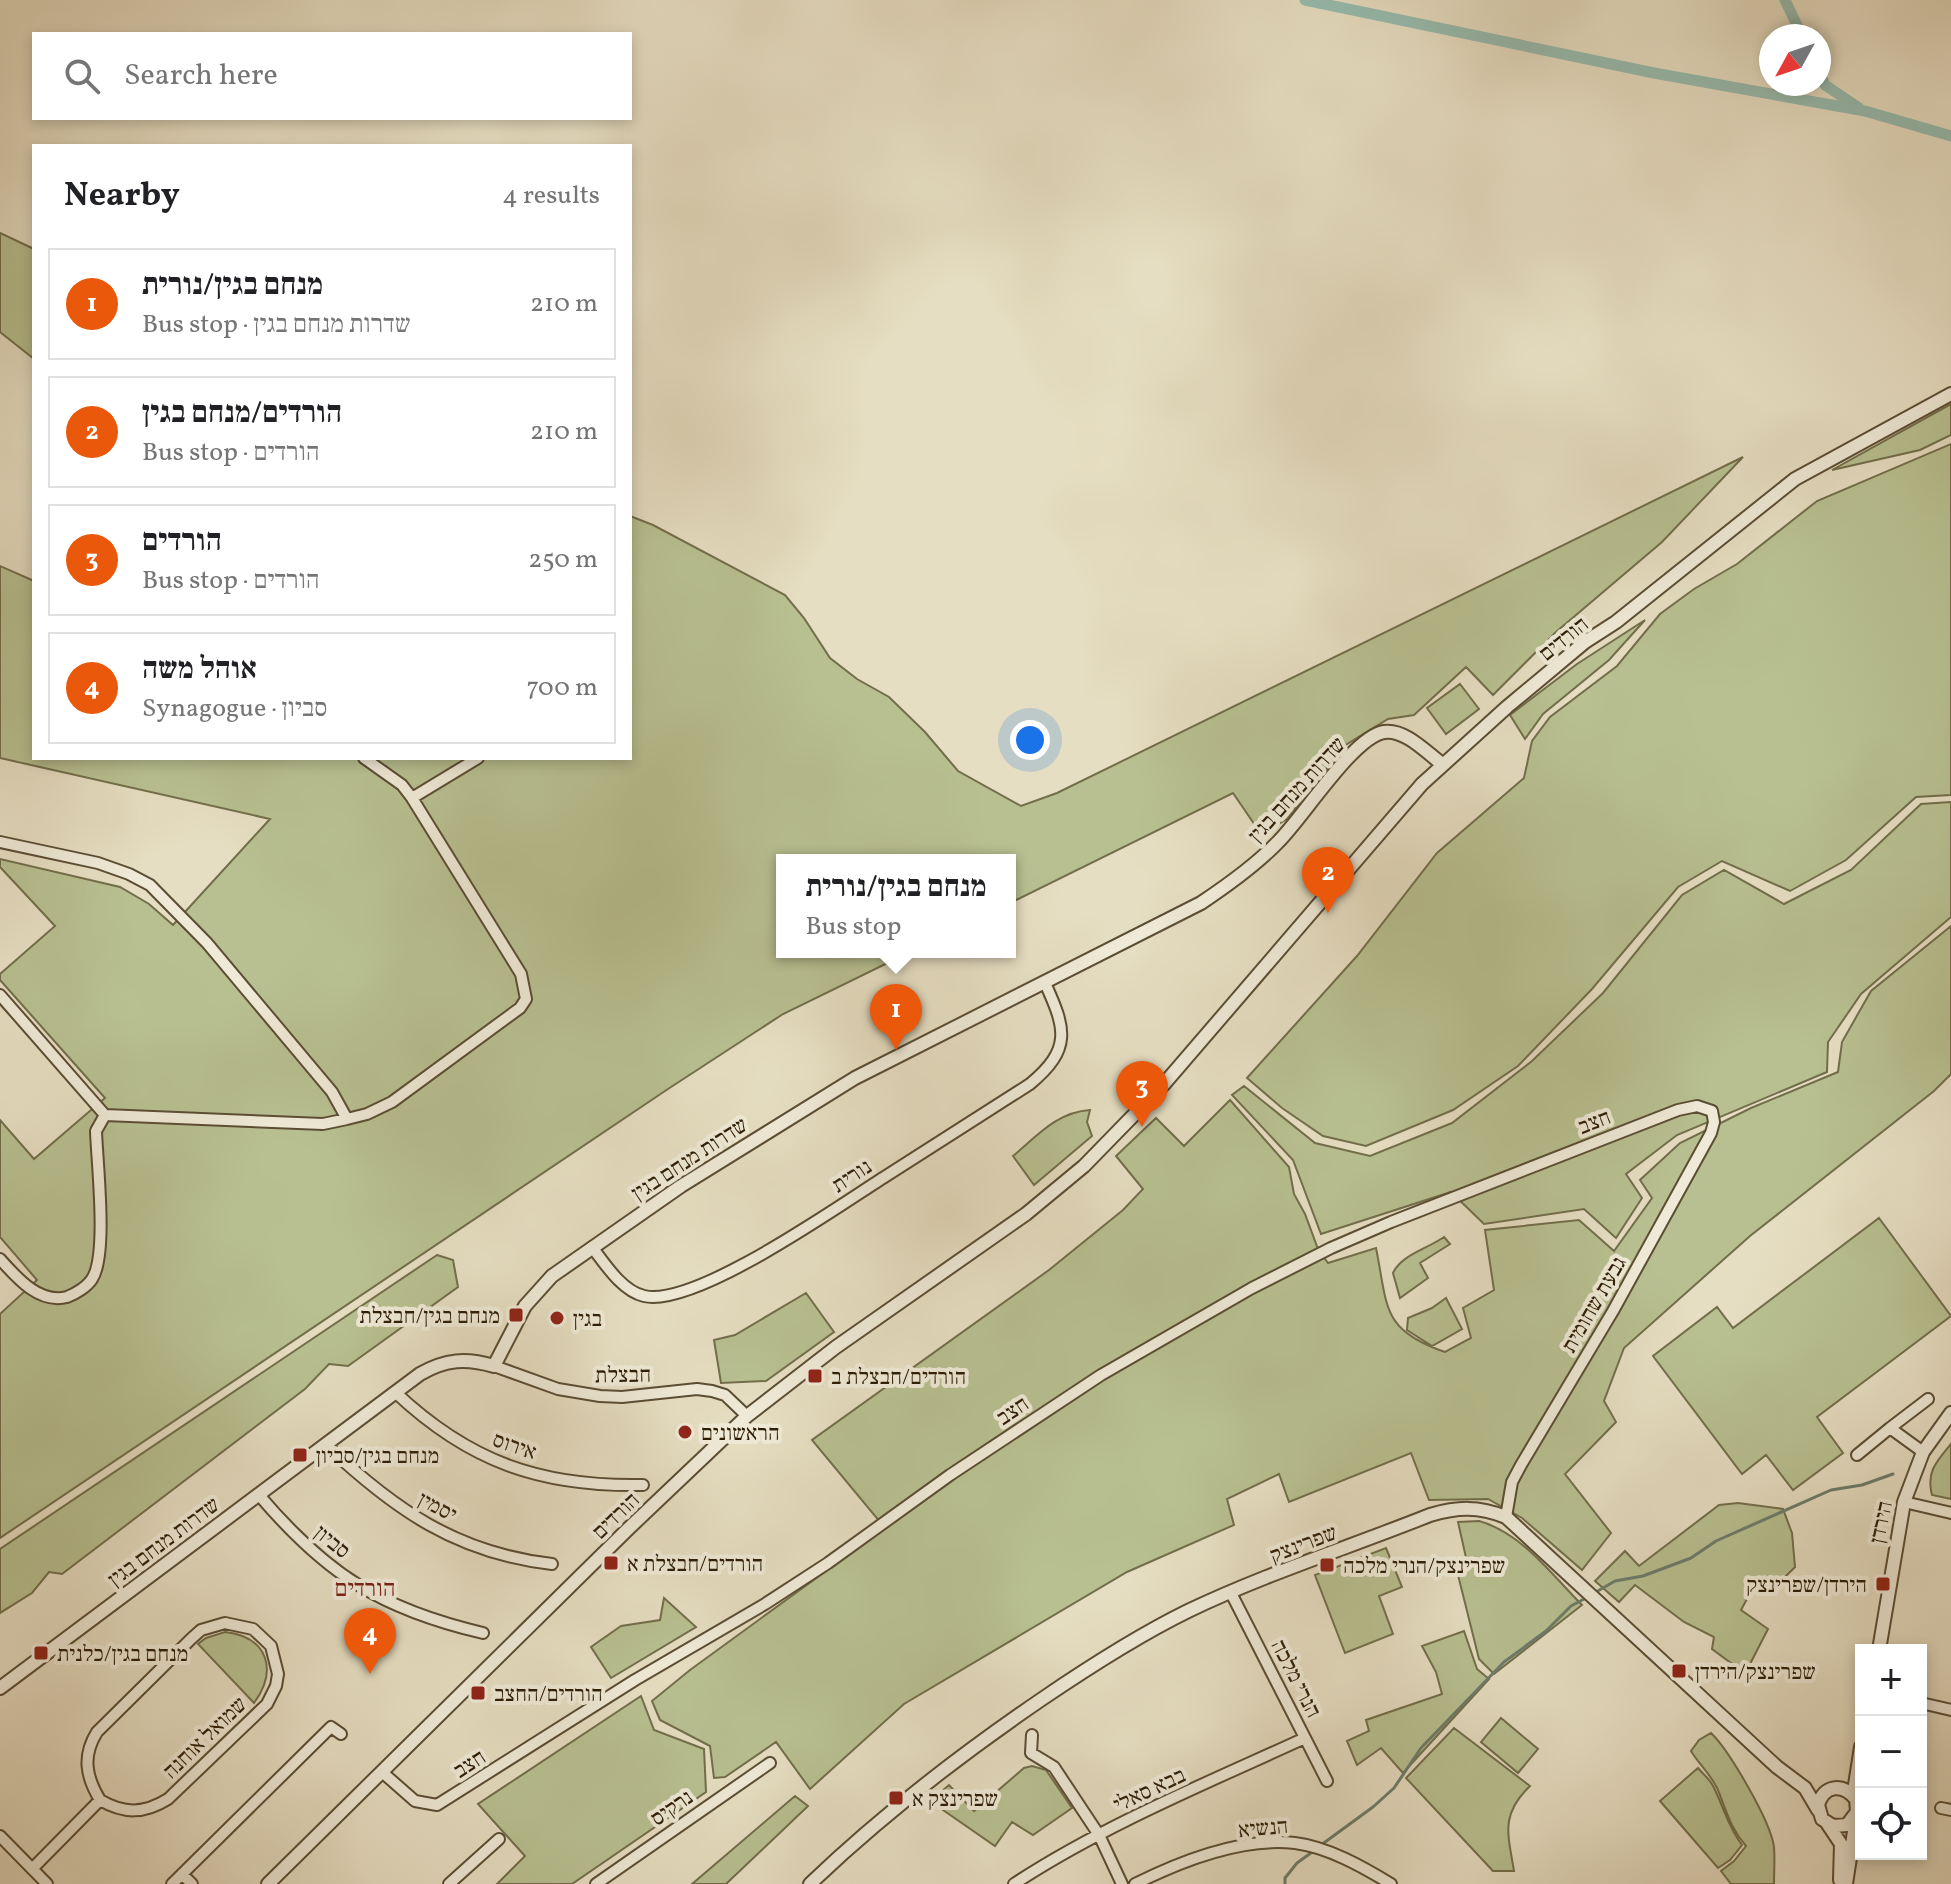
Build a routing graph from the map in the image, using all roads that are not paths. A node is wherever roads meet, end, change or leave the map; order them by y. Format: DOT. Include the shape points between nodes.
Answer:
graph roads {
  1 [pos="1951,394"];
  2 [pos="367,760"];
  3 [pos="475,760"];
  4 [pos="1442,764"];
  5 [pos="412,798"];
  6 [pos="0,842"];
  7 [pos="1045,983"];
  8 [pos="0,995"];
  9 [pos="1712,1111"];
  10 [pos="105,1115"];
  11 [pos="347,1119"];
  12 [pos="592,1247"];
  13 [pos="0,1259"];
  14 [pos="494,1366"];
  15 [pos="395,1392"];
  16 [pos="1928,1399"];
  17 [pos="1951,1413"];
  18 [pos="747,1416"];
  19 [pos="1890,1428"];
  20 [pos="326,1445"];
  21 [pos="1923,1452"];
  22 [pos="1857,1455"];
  23 [pos="643,1485"];
  24 [pos="259,1495"];
  25 [pos="1904,1502"];
  26 [pos="1951,1513"];
  27 [pos="1506,1517"];
  28 [pos="552,1564"];
  29 [pos="1231,1593"];
  30 [pos="483,1633"];
  31 [pos="1880,1644"];
  32 [pos="0,1688"];
  33 [pos="1927,1704"];
  34 [pos="1951,1710"];
  35 [pos="341,1734"];
  36 [pos="1032,1735"];
  37 [pos="1305,1738"];
  38 [pos="770,1763"];
  39 [pos="1855,1768"];
  40 [pos="382,1772"];
  41 [pos="1327,1781"];
  42 [pos="1796,1781"];
  43 [pos="1832,1788"];
  44 [pos="100,1800"];
  45 [pos="1855,1803"];
  46 [pos="1855,1807"];
  47 [pos="1818,1810"];
  48 [pos="1855,1813"];
  49 [pos="1827,1823"];
  50 [pos="1099,1835"];
  51 [pos="0,1836"];
  52 [pos="499,1839"];
  53 [pos="32,1869"];
  54 [pos="182,1874"];
  55 [pos="47,1884"];
  56 [pos="172,1884"];
  57 [pos="192,1884"];
  58 [pos="268,1884"];
  59 [pos="449,1884"];
  60 [pos="596,1884"];
  61 [pos="810,1884"];
  62 [pos="1014,1884"];
  63 [pos="1122,1884"];
  64 [pos="1135,1884"];
  65 [pos="1391,1884"];
  66 [pos="1839,1884"];
  67 [pos="1846,1884"];
  1 -- 4 [label="street, הורדים" via="1795,479 1585,642"];
  2 -- 5 [label="street"];
  3 -- 5 [label="street"];
  4 -- 7 [label="street, שדרות מנחם בגין" via="1398,734 1374,736 1347,759 1279,842 1227,886"];
  4 -- 18 [label="street, הורדים" via="1164,1084 1093,1158 1026,1214"];
  5 -- 11 [label="street" via="521,974 526,999 392,1102"];
  6 -- 11 [label="street" via="98,863 150,885 217,954 332,1092"];
  7 -- 12 [label="street, שדרות מנחם בגין" via="842,1086"];
  7 -- 12 [label="street, נורית" via="1063,1035 1046,1071 763,1254 701,1284 656,1297 642,1296 622,1283"];
  8 -- 10 [label="street"];
  9 -- 27 [label="street, גבעת שחומית" via="1711,1133 1512,1482"];
  9 -- 40 [label="street, חצב" via="1697,1106 1678,1110 1380,1227 1252,1288 1101,1375 765,1604 437,1805 415,1801"];
  10 -- 11 [label="street" via="323,1124"];
  10 -- 13 [label="street" via="96,1131 101,1251 92,1280 71,1296 55,1299 34,1291"];
  12 -- 14 [label="street, שדרות מנחם בגין" via="537,1291"];
  14 -- 15 [label="street, שדרות מנחם בגין" via="458,1359 438,1363"];
  14 -- 18 [label="street, חבצלת" via="558,1389 600,1396 712,1391 725,1395"];
  15 -- 20 [label="street, שדרות מנחם בגין"];
  15 -- 23 [label="street, אירוס" via="443,1433 492,1460 572,1481"];
  16 -- 19 [label="street"];
  17 -- 21 [label="street, הירדן"];
  18 -- 40 [label="street, הורדים"];
  19 -- 21 [label="street"];
  19 -- 22 [label="street"];
  20 -- 24 [label="street, שדרות מנחם בגין"];
  20 -- 28 [label="street, יסמין" via="378,1492 425,1523 475,1545"];
  21 -- 25 [label="street, הירדן"];
  24 -- 30 [label="street, סביון" via="312,1552 374,1596"];
  24 -- 32 [label="street, שדרות מנחם בגין"];
  25 -- 26 [label="street"];
  25 -- 31 [label="street, הירדן"];
  27 -- 29 [label="street, שפרינצק" via="1484,1508 1448,1510"];
  27 -- 42 [label="street"];
  29 -- 37 [label="street, הנרי מלכה"];
  29 -- 61 [label="street, שפרינצק" via="1152,1630 1016,1717 888,1814"];
  33 -- 34 [label="street"];
  35 -- 54 [label="street" via="331,1727"];
  36 -- 50 [label="street" via="1031,1753 1054,1767"];
  37 -- 41 [label="street, הנרי מלכה"];
  37 -- 50 [label="street, בבא סאלי"];
  38 -- 60 [label="street, נרקיס"];
  39 -- 43 [label="street"];
  40 -- 58 [label="street, הורדים"];
  42 -- 43 [label="street"];
  42 -- 47 [label="street"];
  43 -- 45 [label="street" via="1848,1790"];
  43 -- 47 [label="street" via="1820,1799"];
  44 -- 44 [label="street, שמואל אוחנה" via="130,1812 168,1799 271,1698 278,1674 271,1646 253,1629 225,1623 192,1638 88,1745 87,1772"];
  44 -- 53 [label="street"];
  46 -- 49 [label="street" via="1847,1825"];
  47 -- 49 [label="street"];
  48 -- 67 [label="street"];
  49 -- 66 [label="street" via="1841,1844"];
  50 -- 62 [label="street, בבא סאלי"];
  50 -- 63 [label="street"];
  51 -- 53 [label="street"];
  52 -- 59 [label="street"];
  53 -- 55 [label="street"];
  54 -- 56 [label="street"];
  54 -- 57 [label="street"];
  64 -- 65 [label="street, הנשיא" via="1190,1861 1264,1843 1295,1843 1328,1852"];
}
